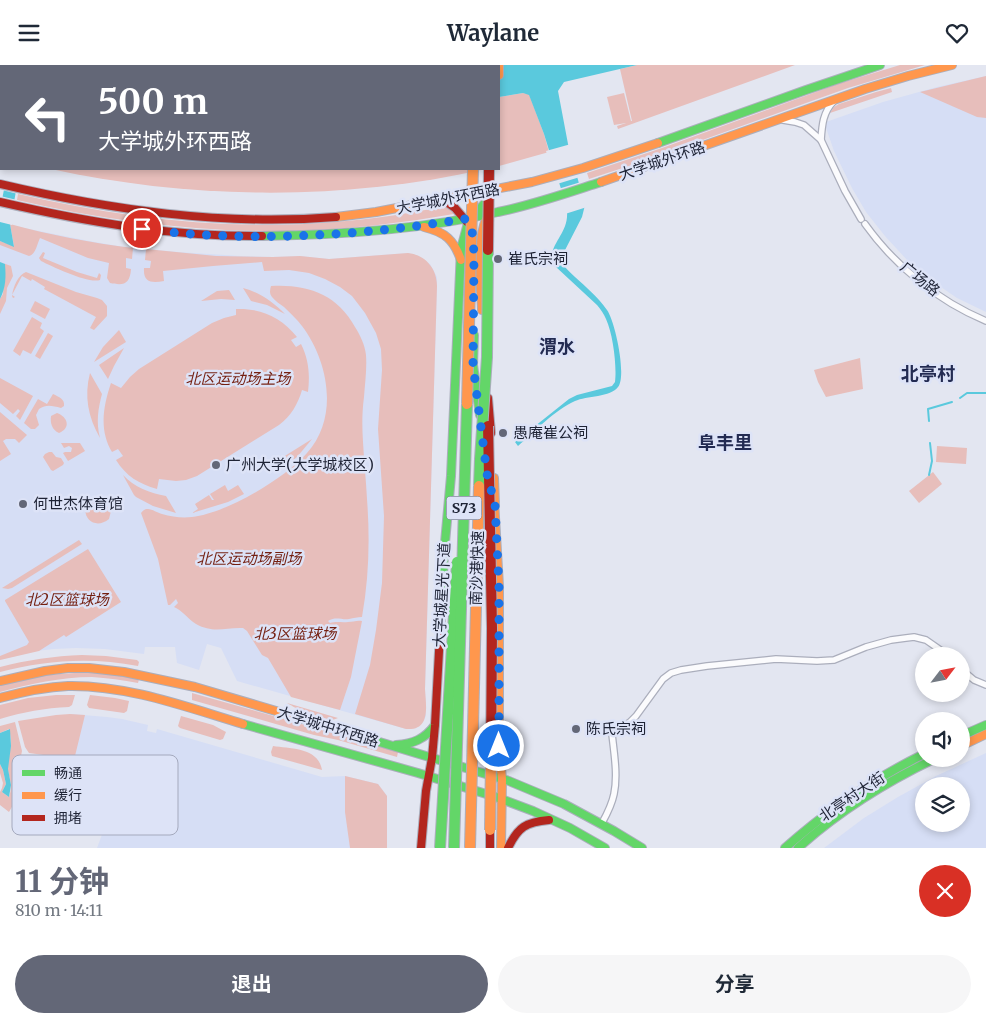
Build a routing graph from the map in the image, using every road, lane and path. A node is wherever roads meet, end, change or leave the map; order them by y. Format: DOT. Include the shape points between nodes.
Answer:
graph roads {
  1 [pos="880,65"];
  2 [pos="952,65"];
  3 [pos="837,98"];
  4 [pos="776,120"];
  5 [pos="821,140"];
  6 [pos="473,170"];
  7 [pos="489,170"];
  8 [pos="0,184"];
  9 [pos="497,189"];
  10 [pos="442,199"];
  11 [pos="548,199"];
  12 [pos="0,202"];
  13 [pos="490,213"];
  14 [pos="468,220"];
  15 [pos="419,226"];
  16 [pos="461,260"];
  17 [pos="986,321"];
  18 [pos="487,357"];
  19 [pos="466,414"];
  20 [pos="495,505"];
  21 [pos="936,647"];
  22 [pos="970,677"];
  23 [pos="0,681"];
  24 [pos="986,685"];
  25 [pos="0,698"];
  26 [pos="435,725"];
  27 [pos="986,725"];
  28 [pos="970,732"];
  29 [pos="986,735"];
  30 [pos="970,742"];
  31 [pos="387,745"];
  32 [pos="432,758"];
  33 [pos="915,758"];
  34 [pos="918,767"];
  35 [pos="429,776"];
  36 [pos="502,779"];
  37 [pos="502,799"];
  38 [pos="551,819"];
  39 [pos="602,823"];
  40 [pos="421,848"];
  41 [pos="440,848"];
  42 [pos="454,848"];
  43 [pos="470,848"];
  44 [pos="490,848"];
  45 [pos="501,848"];
  46 [pos="508,848"];
  47 [pos="604,848"];
  48 [pos="642,848"];
  49 [pos="785,848"];
  50 [pos="798,848"];
  1 -- 9 [label="main road, 大学城外环西路" via="584,168"];
  2 -- 3 [label="main road"];
  3 -- 4 [label="main road"];
  3 -- 5 [label="street" via="825,114"];
  4 -- 5 [label="street, 广场路" via="799,123"];
  4 -- 11 [label="main road, 大学城外环路"];
  5 -- 17 [label="street, 广场路" via="863,222 889,253 949,302"];
  6 -- 19 [label="main road, 南沙港快速 / S73, bridge"];
  7 -- 18 [label="main road, 南沙港快速 / S73, bridge"];
  8 -- 10 [label="main road, 大学城外环西路" via="77,201 152,212 256,219 335,217"];
  9 -- 10 [label="main road, 大学城外环西路"];
  9 -- 14 [label="main road, 大学城星光下道"];
  10 -- 14 [label="main road"];
  11 -- 13 [label="main road, 大学城外环西路"];
  12 -- 15 [label="main road, 大学城外环西路" via="105,224 207,235 288,237"];
  13 -- 14 [label="main road, 大学城外环西路"];
  13 -- 20 [label="main road" via="482,229 482,312"];
  14 -- 15 [label="main road, 大学城外环西路"];
  14 -- 16 [label="main road, 大学城星光下道"];
  14 -- 20 [label="main road" via="474,253 473,365 487,474"];
  15 -- 16 [label="main road" via="448,237"];
  16 -- 26 [label="main road, 大学城星光下道"];
  18 -- 43 [label="main road, 南沙港快速 / S73, bridge" via="480,459"];
  18 -- 44 [label="main road, bridge" via="493,616"];
  19 -- 41 [label="main road, bridge"];
  19 -- 42 [label="main road, 南沙港快速 / S73, bridge"];
  20 -- 36 [label="main road"];
  21 -- 39 [label="street" via="914,637 891,640 834,660 776,659 707,665 671,673 663,679 636,717 612,734 614,793"];
  22 -- 24 [label="street"];
  23 -- 31 [label="main road, 大学城中环西路" via="68,669 124,671 195,687"];
  25 -- 35 [label="main road, 大学城中环西路" via="56,687 129,692"];
  26 -- 31 [label="main road" via="414,743"];
  26 -- 32 [label="main road, 大学城星光下道"];
  27 -- 28 [label="main road"];
  29 -- 30 [label="main road"];
  31 -- 32 [label="main road, 大学城中环西路"];
  32 -- 35 [label="main road, 大学城星光下道"];
  32 -- 36 [label="main road, 大学城中环西路"];
  33 -- 49 [label="main road, 北亭村大街" via="853,794"];
  34 -- 50 [label="main road, 北亭村大街" via="865,796"];
  35 -- 37 [label="main road, 大学城中环西路"];
  35 -- 40 [label="main road, 大学城星光下道"];
  36 -- 37 [label="main road"];
  36 -- 39 [label="main road, 大学城中环西路"];
  37 -- 38 [label="main road, 大学城中环西路"];
  37 -- 45 [label="main road"];
  38 -- 46 [label="main road" via="524,825"];
  38 -- 47 [label="main road, 大学城中环西路"];
  39 -- 48 [label="main road, 大学城中环西路"];
}
